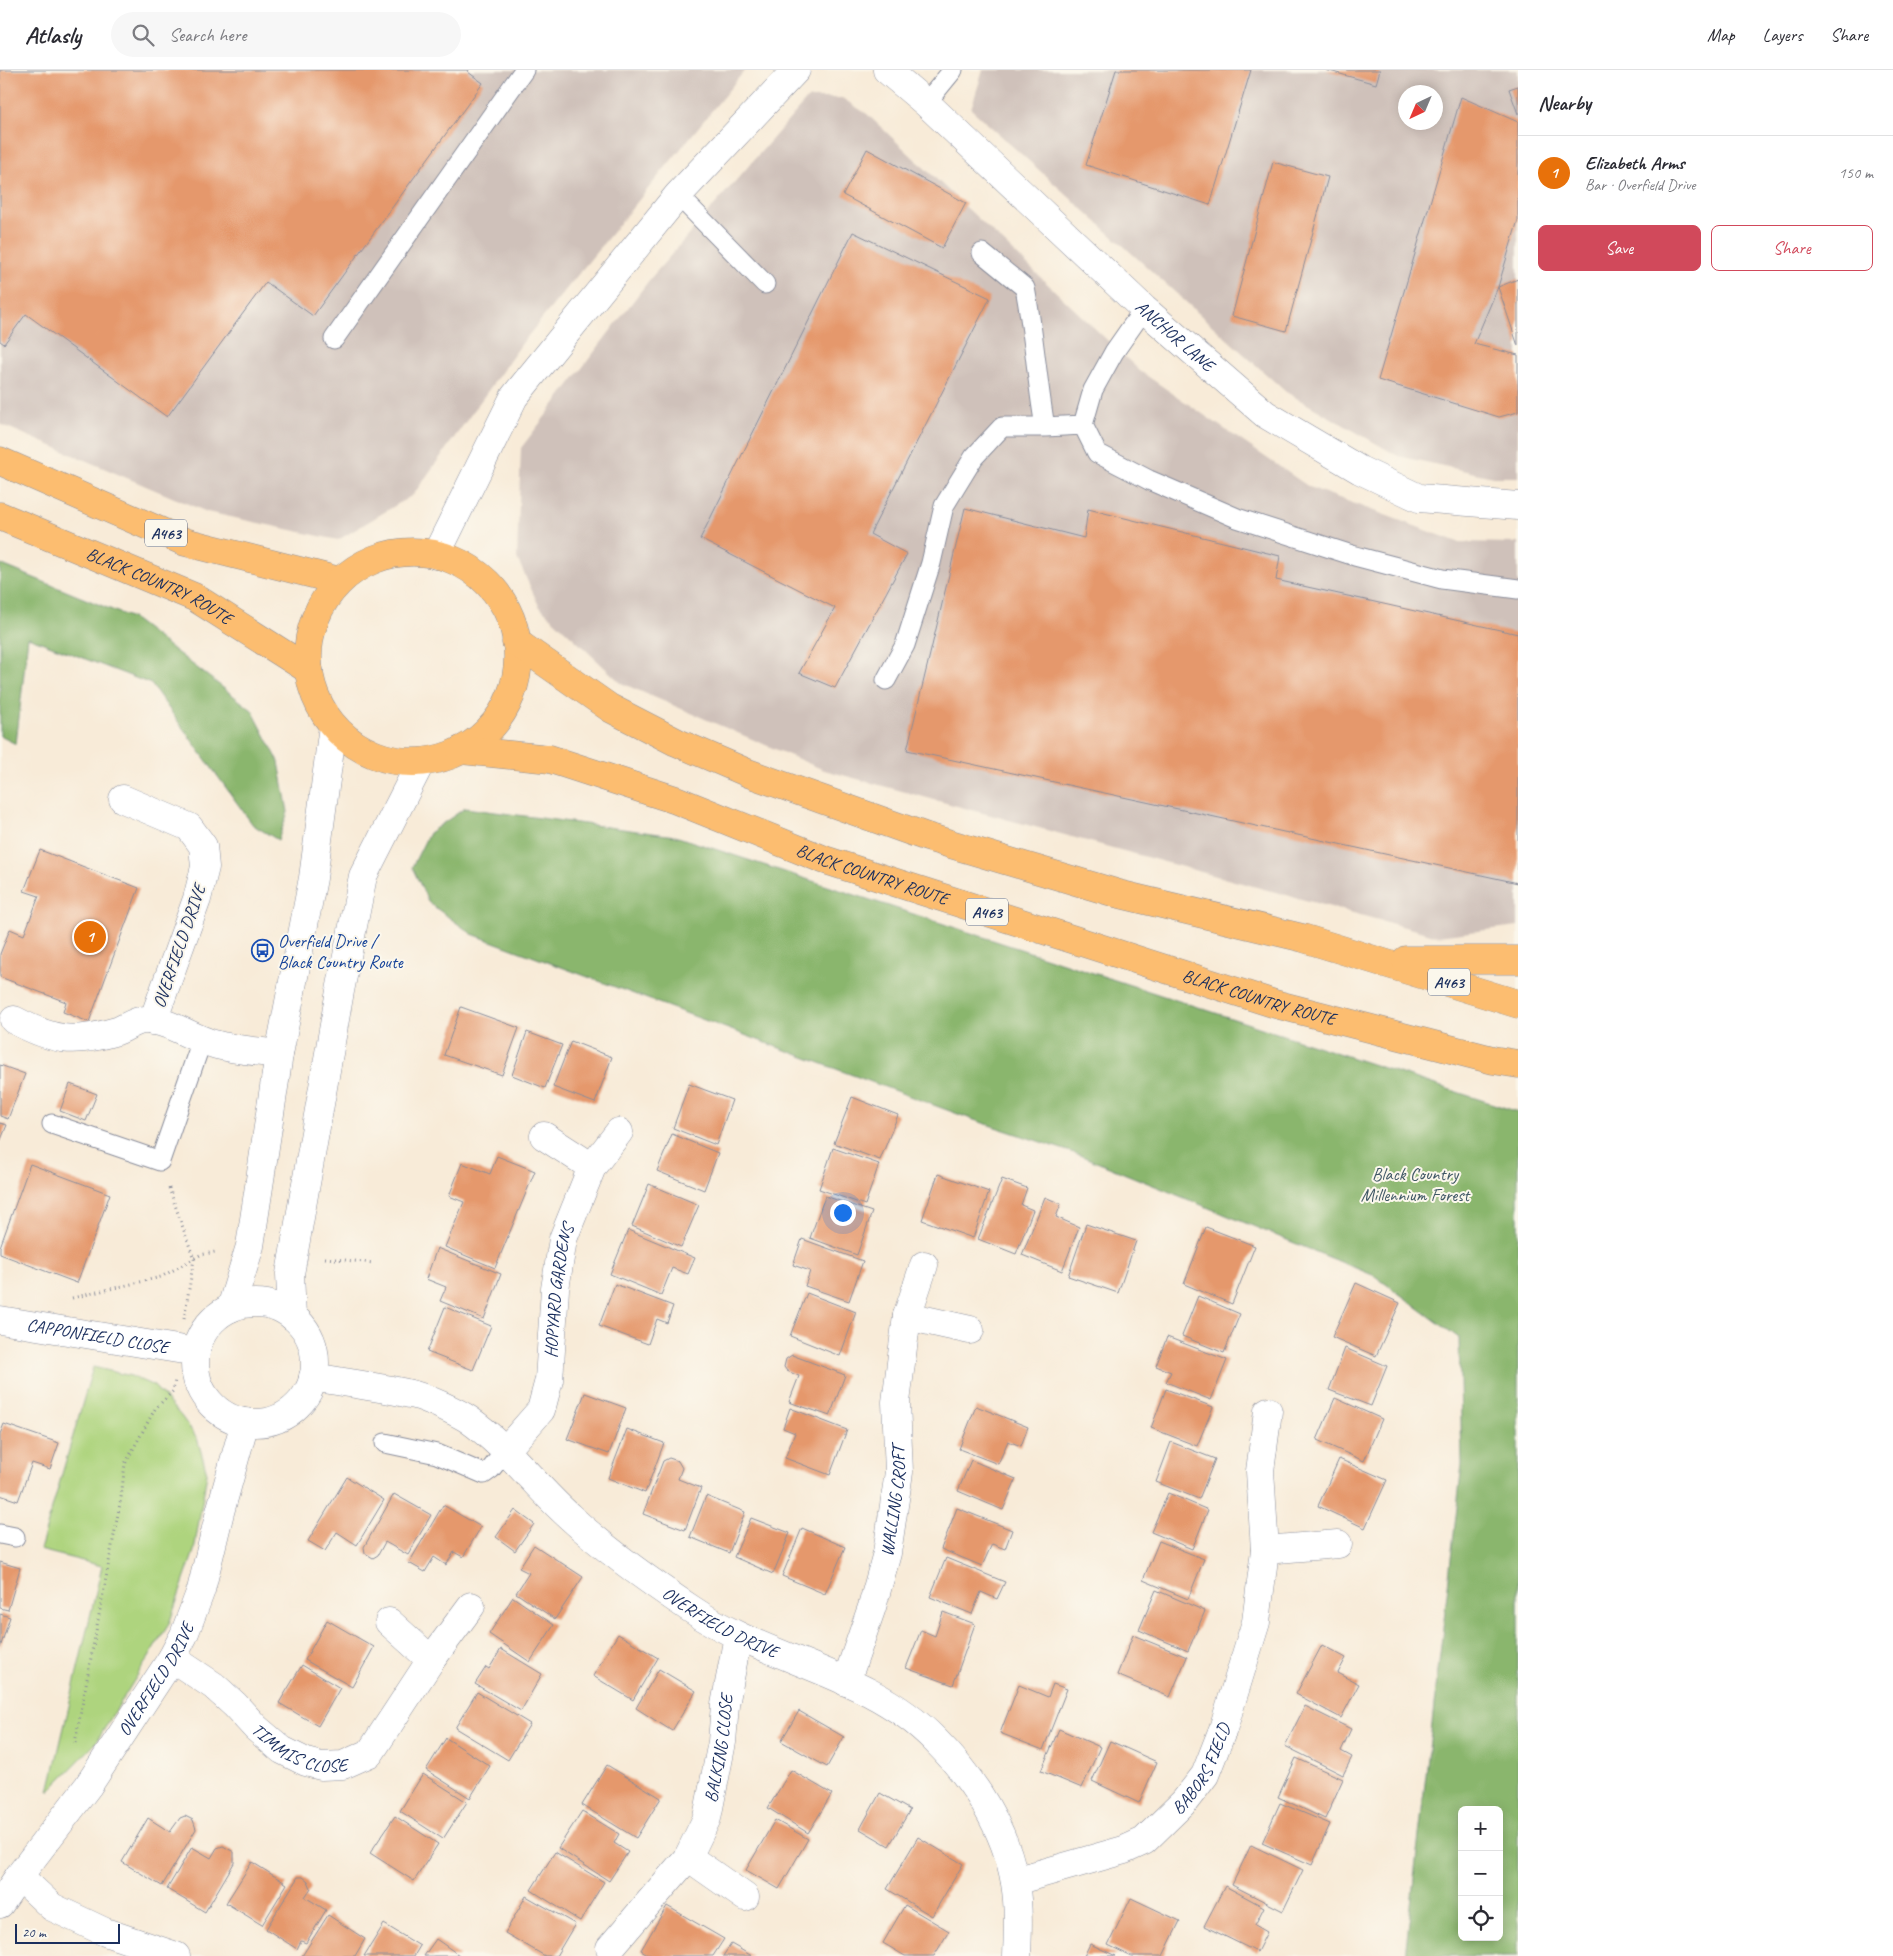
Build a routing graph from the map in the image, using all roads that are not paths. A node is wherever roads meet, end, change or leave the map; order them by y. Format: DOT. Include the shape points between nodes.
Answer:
graph roads {
  1 [pos="524,70"];
  2 [pos="796,70"];
  3 [pos="887,70"];
  4 [pos="953,70"];
  5 [pos="926,103"];
  6 [pos="678,195"];
  7 [pos="982,253"];
  8 [pos="765,284"];
  9 [pos="1144,309"];
  10 [pos="334,339"];
  11 [pos="1083,425"];
  12 [pos="1045,427"];
  13 [pos="0,460"];
  14 [pos="1518,506"];
  15 [pos="0,516"];
  16 [pos="436,555"];
  17 [pos="340,581"];
  18 [pos="1518,589"];
  19 [pos="516,642"];
  20 [pos="309,670"];
  21 [pos="886,680"];
  22 [pos="333,726"];
  23 [pos="462,750"];
  24 [pos="421,762"];
  25 [pos="123,799"];
  26 [pos="1379,960"];
  27 [pos="1518,960"];
  28 [pos="1518,1004"];
  29 [pos="14,1020"];
  30 [pos="153,1021"];
  31 [pos="202,1040"];
  32 [pos="278,1054"];
  33 [pos="1518,1064"];
  34 [pos="52,1124"];
  35 [pos="619,1132"];
  36 [pos="544,1136"];
  37 [pos="592,1167"];
  38 [pos="924,1264"];
  39 [pos="230,1308"];
  40 [pos="292,1316"];
  41 [pos="907,1316"];
  42 [pos="0,1320"];
  43 [pos="970,1330"];
  44 [pos="188,1351"];
  45 [pos="313,1377"];
  46 [pos="1268,1411"];
  47 [pos="245,1422"];
  48 [pos="385,1443"];
  49 [pos="505,1451"];
  50 [pos="1338,1544"];
  51 [pos="1265,1550"];
  52 [pos="471,1606"];
  53 [pos="388,1622"];
  54 [pos="738,1636"];
  55 [pos="172,1658"];
  56 [pos="431,1660"];
  57 [pos="846,1682"];
  58 [pos="688,1857"];
  59 [pos="19,1876"];
  60 [pos="1014,1881"];
  61 [pos="744,1898"];
  62 [pos="0,1904"];
  63 [pos="610,1948"];
  64 [pos="176,1956"];
  65 [pos="1017,1956"];
  1 -- 10 [label="lane"];
  2 -- 6 [label="street"];
  3 -- 5 [label="street, ANCHOR LANE"];
  4 -- 5 [label="lane"];
  5 -- 9 [label="street, ANCHOR LANE"];
  6 -- 8 [label="lane"];
  6 -- 16 [label="street" via="514,397"];
  7 -- 12 [label="lane" via="1025,288"];
  9 -- 11 [label="lane" via="1093,390"];
  9 -- 14 [label="street, ANCHOR LANE" via="1265,414 1360,470 1420,498"];
  11 -- 12 [label="lane"];
  11 -- 18 [label="lane" via="1097,453 1149,480 1237,518 1355,556 1442,579"];
  12 -- 21 [label="lane" via="1002,427 974,458 944,506 931,563 905,646"];
  13 -- 17 [label="highway, A463" via="185,542"];
  15 -- 20 [label="highway, BLACK COUNTRY ROUTE" via="194,597"];
  16 -- 17 [label="highway, BLACK COUNTRY ROUTE" via="412,552 387,556 356,569"];
  16 -- 19 [label="highway, BLACK COUNTRY ROUTE" via="470,570 489,586 510,618"];
  17 -- 20 [label="highway, BLACK COUNTRY ROUTE" via="324,601 312,626"];
  19 -- 23 [label="highway, BLACK COUNTRY ROUTE" via="518,656 514,682 502,712 480,738"];
  19 -- 26 [label="highway, A463" via="610,708 676,742 748,773 927,837 1118,894 1303,938"];
  20 -- 22 [label="highway, BLACK COUNTRY ROUTE" via="320,706"];
  22 -- 24 [label="highway, BLACK COUNTRY ROUTE" via="372,754"];
  22 -- 32 [label="street" via="313,878"];
  23 -- 24 [label="highway, BLACK COUNTRY ROUTE"];
  23 -- 33 [label="highway, BLACK COUNTRY ROUTE / A463" via="550,759 676,800 825,860 1275,1004"];
  24 -- 40 [label="street" via="363,876 290,1274"];
  25 -- 30 [label="street, OVERFIELD DRIVE" via="189,827 204,846 205,867 197,899"];
  26 -- 27 [label="highway, A463"];
  26 -- 28 [label="highway, A463"];
  29 -- 30 [label="street, OVERFIELD DRIVE" via="38,1033 72,1040 98,1037 143,1020"];
  30 -- 31 [label="street, OVERFIELD DRIVE"];
  31 -- 32 [label="street, OVERFIELD DRIVE"];
  31 -- 34 [label="lane" via="160,1161"];
  32 -- 39 [label="street" via="250,1246"];
  35 -- 37 [label="street, HOPYARD GARDENS"];
  36 -- 37 [label="street"];
  37 -- 49 [label="street, HOPYARD GARDENS" via="563,1239 555,1289 550,1380 541,1410"];
  38 -- 41 [label="street, WALLING CROFT"];
  39 -- 40 [label="street" via="267,1304"];
  39 -- 44 [label="street" via="211,1322"];
  40 -- 45 [label="street" via="306,1332 312,1347 315,1361"];
  41 -- 43 [label="street"];
  41 -- 57 [label="street, WALLING CROFT" via="896,1402 899,1472 887,1553"];
  42 -- 44 [label="street, CAPPONFIELD CLOSE"];
  44 -- 47 [label="street" via="201,1391 210,1404 231,1418"];
  45 -- 47 [label="street" via="309,1390 290,1412 269,1422"];
  45 -- 49 [label="street, OVERFIELD DRIVE" via="417,1395 467,1419"];
  46 -- 51 [label="street, BABORS FIELD" via="1260,1471"];
  47 -- 55 [label="street, OVERFIELD DRIVE" via="200,1590"];
  48 -- 49 [label="lane" via="437,1454 484,1474"];
  49 -- 54 [label="street, OVERFIELD DRIVE" via="569,1517 604,1547 693,1610"];
  50 -- 51 [label="street"];
  51 -- 60 [label="street, BABORS FIELD" via="1256,1622 1223,1729 1205,1775 1184,1802 1144,1841 1124,1850"];
  52 -- 56 [label="street, TIMMIS CLOSE"];
  53 -- 56 [label="street"];
  54 -- 57 [label="street, OVERFIELD DRIVE"];
  54 -- 58 [label="street, BALKING CLOSE" via="707,1818"];
  55 -- 56 [label="street, TIMMIS CLOSE" via="214,1686 282,1750 321,1766 343,1765 370,1753"];
  55 -- 59 [label="street, OVERFIELD DRIVE" via="88,1786"];
  57 -- 60 [label="street, OVERFIELD DRIVE" via="914,1720 970,1781 999,1830"];
  58 -- 61 [label="street"];
  58 -- 63 [label="street, BALKING CLOSE"];
  59 -- 62 [label="street, OVERFIELD DRIVE"];
  59 -- 64 [label="street" via="52,1907 105,1932"];
  60 -- 65 [label="street, OVERFIELD DRIVE" via="1018,1918"];
}
